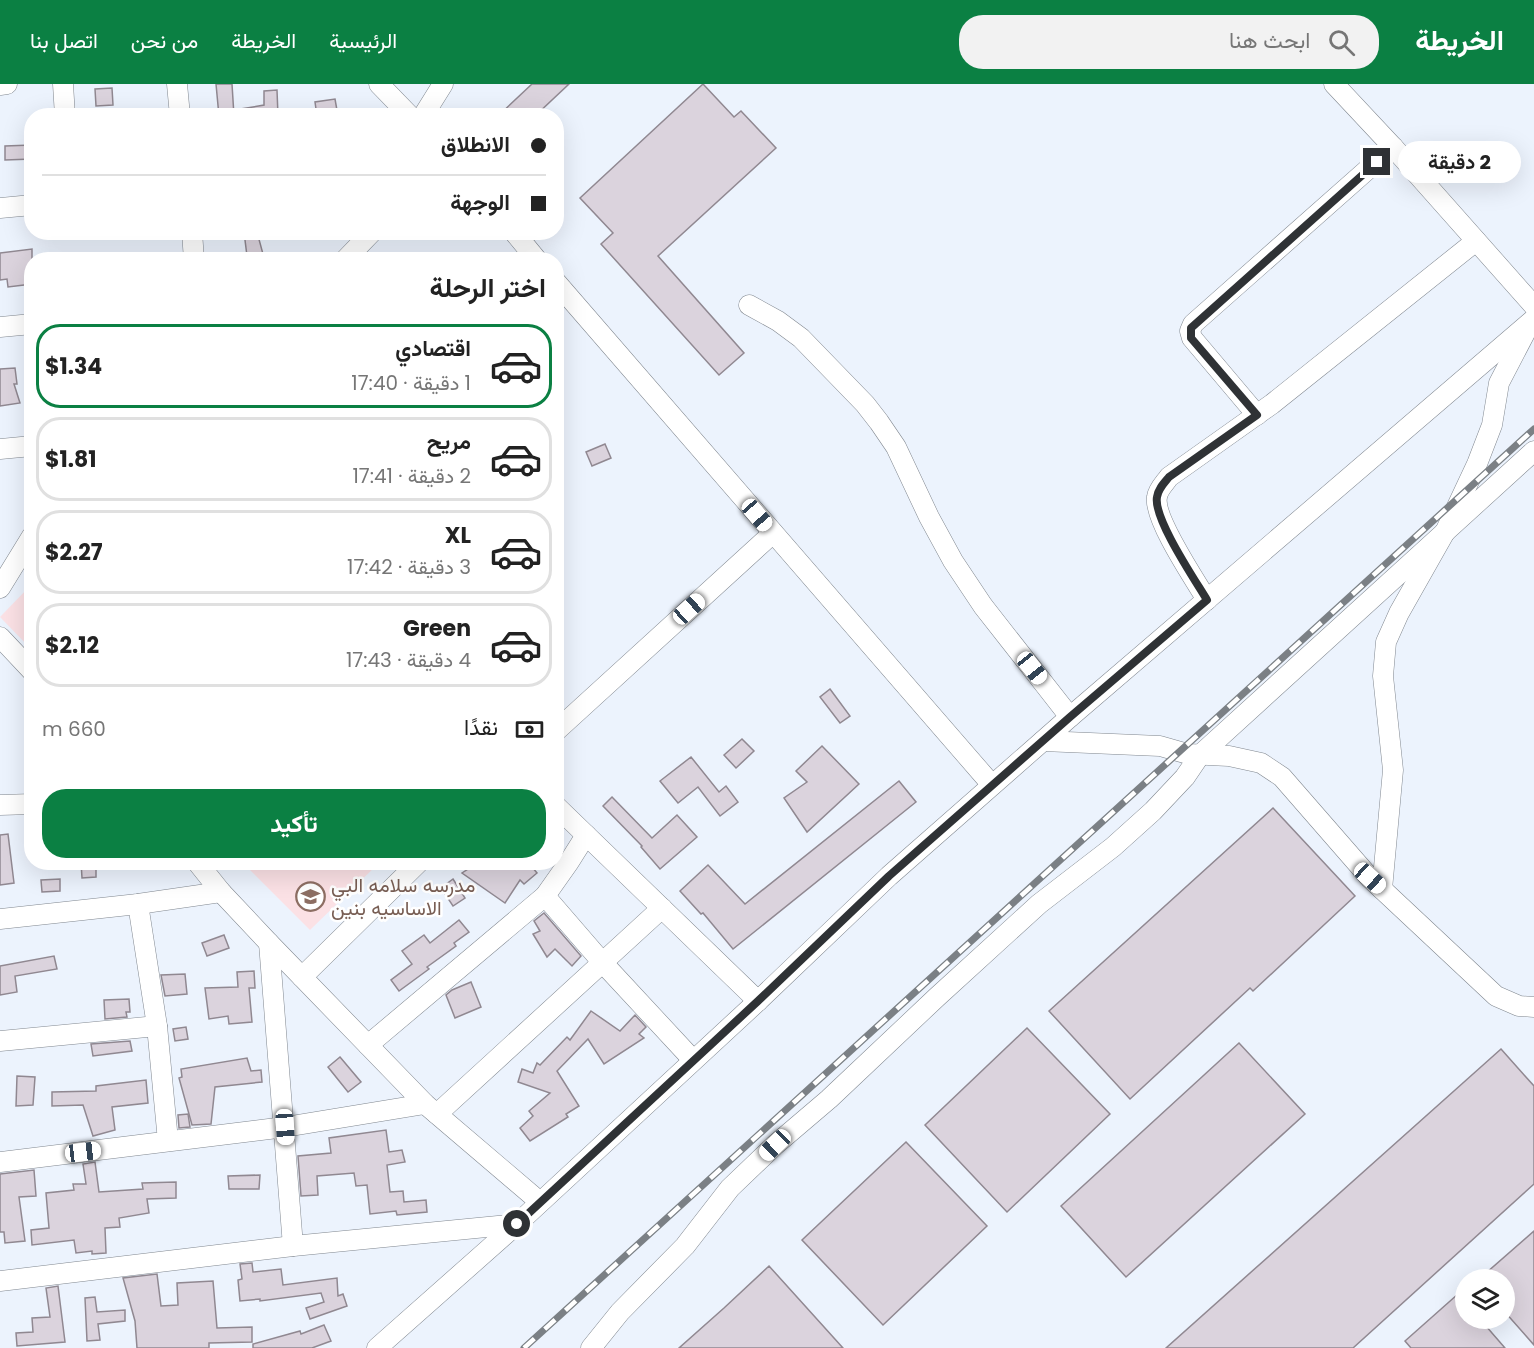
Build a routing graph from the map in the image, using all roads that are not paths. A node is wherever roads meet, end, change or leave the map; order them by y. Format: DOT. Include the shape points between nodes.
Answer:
graph roads {
  1 [pos="7,84"];
  2 [pos="63,84"];
  3 [pos="177,84"];
  4 [pos="379,84"];
  5 [pos="443,84"];
  6 [pos="1334,84"];
  7 [pos="0,85"];
  8 [pos="64,108"];
  9 [pos="179,108"];
  10 [pos="402,108"];
  11 [pos="428,108"];
  12 [pos="1393,147"];
  13 [pos="24,206"];
  14 [pos="0,208"];
  15 [pos="364,240"];
  16 [pos="521,240"];
  17 [pos="1476,241"];
  18 [pos="353,252"];
  19 [pos="530,252"];
  20 [pos="564,291"];
  21 [pos="749,305"];
  22 [pos="1533,315"];
  23 [pos="24,325"];
  24 [pos="0,327"];
  25 [pos="1257,415"];
  26 [pos="24,447"];
  27 [pos="0,449"];
  28 [pos="1534,451"];
  29 [pos="1446,530"];
  30 [pos="772,533"];
  31 [pos="24,549"];
  32 [pos="0,588"];
  33 [pos="1207,600"];
  34 [pos="0,637"];
  35 [pos="24,662"];
  36 [pos="1070,717"];
  37 [pos="564,724"];
  38 [pos="1043,741"];
  39 [pos="1200,755"];
  40 [pos="992,785"];
  41 [pos="24,804"];
  42 [pos="0,805"];
  43 [pos="564,814"];
  44 [pos="586,835"];
  45 [pos="564,869"];
  46 [pos="203,870"];
  47 [pos="411,870"];
  48 [pos="563,870"];
  49 [pos="1382,889"];
  50 [pos="221,892"];
  51 [pos="545,896"];
  52 [pos="138,904"];
  53 [pos="662,908"];
  54 [pos="0,919"];
  55 [pos="269,944"];
  56 [pos="602,962"];
  57 [pos="302,977"];
  58 [pos="758,1001"];
  59 [pos="1534,1007"];
  60 [pos="156,1026"];
  61 [pos="0,1041"];
  62 [pos="368,1045"];
  63 [pos="693,1060"];
  64 [pos="431,1109"];
  65 [pos="285,1127"];
  66 [pos="168,1141"];
  67 [pos="0,1162"];
  68 [pos="540,1202"];
  69 [pos="517,1224"];
  70 [pos="293,1246"];
  71 [pos="0,1281"];
  72 [pos="377,1348"];
  73 [pos="591,1348"];
  1 -- 7 [label="street"];
  2 -- 8 [label="street"];
  3 -- 9 [label="street"];
  4 -- 10 [label="street"];
  5 -- 11 [label="street"];
  6 -- 12 [label="street"];
  12 -- 17 [label="street"];
  12 -- 25 [label="street" via="1193,324 1191,338"];
  13 -- 14 [label="street"];
  15 -- 18 [label="street"];
  16 -- 19 [label="street"];
  17 -- 22 [label="street"];
  17 -- 25 [label="street"];
  20 -- 30 [label="street"];
  21 -- 36 [label="street" via="801,338 879,422 896,447 953,561"];
  22 -- 29 [label="street" via="1499,383 1488,439"];
  22 -- 33 [label="street"];
  23 -- 24 [label="street"];
  25 -- 33 [label="street" via="1169,477 1157,497 1158,514"];
  26 -- 27 [label="street"];
  28 -- 29 [label="street"];
  29 -- 39 [label="street"];
  29 -- 49 [label="street" via="1386,642 1383,676 1393,770"];
  30 -- 37 [label="street"];
  30 -- 40 [label="street"];
  31 -- 32 [label="street"];
  33 -- 36 [label="street"];
  34 -- 35 [label="street"];
  36 -- 38 [label="street"];
  38 -- 39 [label="street" via="1143,744"];
  38 -- 40 [label="street"];
  39 -- 49 [label="street" via="1245,759 1281,777"];
  39 -- 73 [label="street" via="1153,811 1039,904 730,1188 685,1246 620,1312"];
  40 -- 58 [label="street"];
  41 -- 42 [label="street"];
  43 -- 44 [label="street"];
  44 -- 45 [label="street"];
  44 -- 53 [label="street"];
  46 -- 50 [label="street"];
  47 -- 57 [label="street"];
  48 -- 51 [label="street"];
  49 -- 59 [label="street" via="1496,996 1519,1006"];
  50 -- 52 [label="street"];
  50 -- 55 [label="street"];
  51 -- 56 [label="street"];
  51 -- 62 [label="street"];
  52 -- 54 [label="street"];
  52 -- 60 [label="street"];
  53 -- 56 [label="street"];
  53 -- 58 [label="street"];
  55 -- 57 [label="street"];
  55 -- 65 [label="street"];
  56 -- 63 [label="street"];
  56 -- 64 [label="street"];
  57 -- 62 [label="street"];
  58 -- 63 [label="street"];
  60 -- 61 [label="street"];
  60 -- 66 [label="street"];
  62 -- 64 [label="street"];
  63 -- 68 [label="street"];
  64 -- 65 [label="street"];
  64 -- 68 [label="street"];
  65 -- 66 [label="street"];
  65 -- 70 [label="street"];
  66 -- 67 [label="street"];
  68 -- 69 [label="street"];
  69 -- 70 [label="street"];
  69 -- 72 [label="street"];
  70 -- 71 [label="street"];
}
